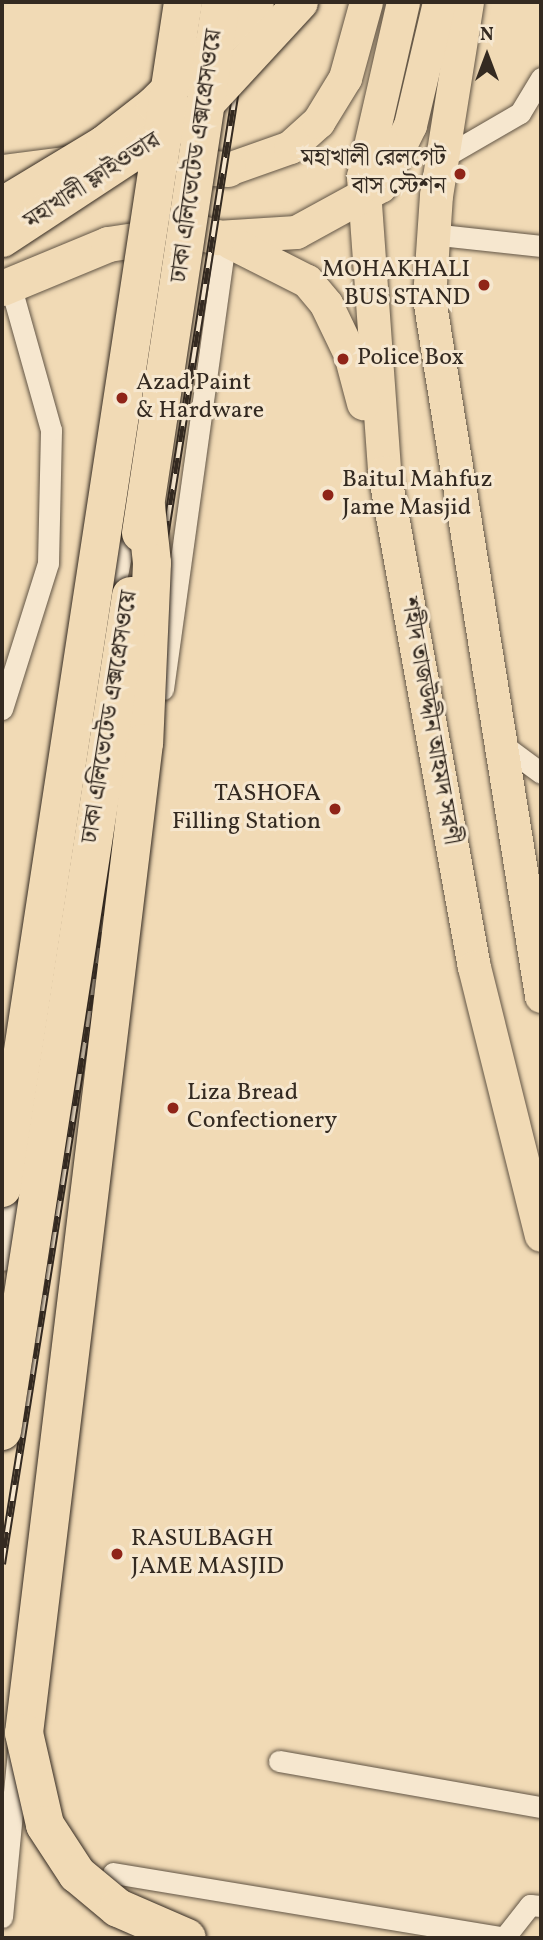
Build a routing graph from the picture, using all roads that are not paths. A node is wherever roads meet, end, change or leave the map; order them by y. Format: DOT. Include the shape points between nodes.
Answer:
graph roads {
  1 [pos="181,2"];
  2 [pos="221,2"];
  3 [pos="256,2"];
  4 [pos="300,2"];
  5 [pos="366,2"];
  6 [pos="403,2"];
  7 [pos="439,2"];
  8 [pos="467,2"];
  9 [pos="541,78"];
  10 [pos="444,157"];
  11 [pos="172,165"];
  12 [pos="228,169"];
  13 [pos="2,172"];
  14 [pos="363,200"];
  15 [pos="2,204"];
  16 [pos="178,234"];
  17 [pos="431,234"];
  18 [pos="221,238"];
  19 [pos="2,239"];
  20 [pos="541,246"];
  21 [pos="6,286"];
  22 [pos="384,472"];
  23 [pos="146,506"];
  24 [pos="2,709"];
  25 [pos="497,741"];
  26 [pos="541,773"];
  27 [pos="541,996"];
  28 [pos="2,1188"];
  29 [pos="541,1235"];
  30 [pos="2,1260"];
  31 [pos="2,1432"];
  32 [pos="279,1761"];
  33 [pos="541,1807"];
  34 [pos="113,1872"];
  35 [pos="541,1906"];
  36 [pos="2,1917"];
  37 [pos="187,1938"];
  1 -- 11 [label="street"];
  1 -- 28 [label="highway, ঢাকা এলিভেটেড এক্সপ্রেসওয়ে, bridge"];
  2 -- 23 [label="highway, ঢাকা এলিভেটেড এক্সপ্রেসওয়ে, bridge"];
  3 -- 15 [label="highway, মহাখালী ফ্লাইওভার, bridge" via="153,104 103,143"];
  4 -- 19 [label="highway, মহাখালী ফ্লাইওভার, bridge" via="203,107"];
  5 -- 12 [label="main road" via="345,78 318,122 290,147"];
  6 -- 14 [label="main road, শহীদ তাজউদ্দীন আহমদ সরণী" via="366,150"];
  7 -- 14 [label="main road" via="402,148 389,175"];
  8 -- 10 [label="main road"];
  9 -- 10 [label="street" via="520,113"];
  10 -- 17 [label="main road"];
  11 -- 12 [label="highway"];
  11 -- 13 [label="highway" via="45,162"];
  14 -- 18 [label="main road" via="296,232"];
  14 -- 22 [label="main road, শহীদ তাজউদ্দীন আহমদ সরণী"];
  16 -- 18 [label="highway"];
  16 -- 21 [label="highway" via="108,244"];
  16 -- 30 [label="street"];
  17 -- 20 [label="street"];
  17 -- 25 [label="main road" via="433,339"];
  18 -- 22 [label="main road" via="307,281 326,304 350,354"];
  18 -- 36 [label="street" via="9,1815"];
  21 -- 24 [label="street" via="51,430 47,563"];
  22 -- 29 [label="main road, শহীদ তাজউদ্দীন আহমদ সরণী" via="474,967"];
  23 -- 31 [label="highway, ঢাকা এলিভেটেড এক্সপ্রেসওয়ে, bridge"];
  23 -- 37 [label="highway, bridge" via="152,563 144,743 24,1733 46,1825 77,1874 118,1908"];
  25 -- 26 [label="street"];
  25 -- 27 [label="main road"];
  32 -- 33 [label="street"];
  34 -- 35 [label="street" via="504,1938 530,1906"];
}
